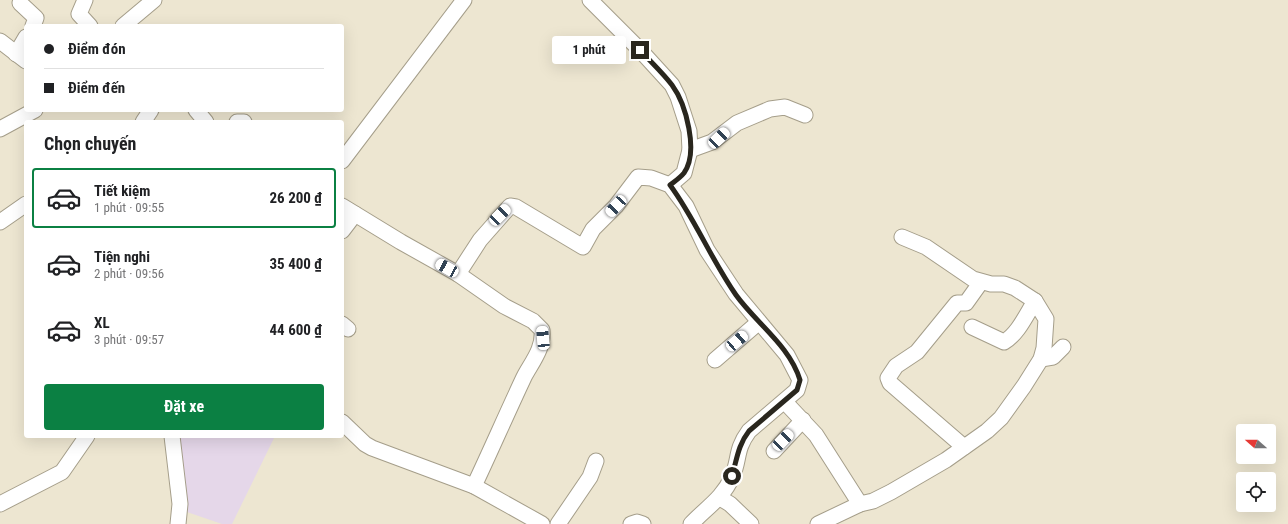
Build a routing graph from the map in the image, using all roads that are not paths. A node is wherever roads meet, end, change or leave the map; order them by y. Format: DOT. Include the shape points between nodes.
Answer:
graph roads {
  1 [pos="85,0"];
  2 [pos="154,0"];
  3 [pos="464,0"];
  4 [pos="20,3"];
  5 [pos="600,3"];
  6 [pos="33,24"];
  7 [pos="88,24"];
  8 [pos="125,24"];
  9 [pos="0,41"];
  10 [pos="24,45"];
  11 [pos="21,57"];
  12 [pos="31,112"];
  13 [pos="198,112"];
  14 [pos="805,115"];
  15 [pos="204,120"];
  16 [pos="0,129"];
  17 [pos="690,150"];
  18 [pos="344,158"];
  19 [pos="670,185"];
  20 [pos="24,205"];
  21 [pos="348,210"];
  22 [pos="0,222"];
  23 [pos="344,224"];
  24 [pos="902,237"];
  25 [pos="458,274"];
  26 [pos="981,282"];
  27 [pos="1035,301"];
  28 [pos="758,322"];
  29 [pos="972,327"];
  30 [pos="1063,347"];
  31 [pos="1041,359"];
  32 [pos="715,360"];
  33 [pos="785,402"];
  34 [pos="803,420"];
  35 [pos="344,424"];
  36 [pos="86,438"];
  37 [pos="172,438"];
  38 [pos="964,447"];
  39 [pos="774,451"];
  40 [pos="596,461"];
  41 [pos="474,486"];
  42 [pos="720,498"];
  43 [pos="0,504"];
  44 [pos="860,504"];
  45 [pos="179,524"];
  46 [pos="542,524"];
  47 [pos="558,524"];
  48 [pos="631,524"];
  49 [pos="642,524"];
  50 [pos="691,524"];
  51 [pos="751,524"];
  52 [pos="818,524"];
  1 -- 7 [label="street" via="79,14"];
  2 -- 8 [label="street"];
  3 -- 18 [label="street"];
  4 -- 6 [label="street" via="36,18"];
  5 -- 17 [label="street" via="672,85 684,110"];
  9 -- 11 [label="street"];
  10 -- 11 [label="street"];
  12 -- 16 [label="street"];
  13 -- 15 [label="street"];
  14 -- 17 [label="street" via="785,107 770,109 737,123 716,140"];
  17 -- 19 [label="street" via="684,173"];
  19 -- 25 [label="street" via="651,178 638,177 594,229 583,247 516,207 510,206 480,240"];
  19 -- 28 [label="street" via="686,206 715,262"];
  20 -- 22 [label="street"];
  21 -- 23 [label="street"];
  21 -- 25 [label="street"];
  24 -- 26 [label="street" via="926,247"];
  25 -- 41 [label="street" via="504,306 533,321 542,330 543,338"];
  26 -- 27 [label="street" via="1004,284"];
  26 -- 38 [label="street" via="966,303 957,303 917,352 896,366 888,378 890,383"];
  27 -- 29 [label="street" via="1017,330 1004,342"];
  27 -- 31 [label="street" via="1046,319"];
  28 -- 32 [label="street"];
  28 -- 33 [label="street" via="788,355 798,373 800,380 797,390"];
  30 -- 31 [label="street" via="1053,357"];
  31 -- 38 [label="street" via="1001,418"];
  33 -- 34 [label="street"];
  33 -- 42 [label="street" via="749,431 743,439 732,476"];
  34 -- 39 [label="street"];
  34 -- 44 [label="street" via="840,470"];
  35 -- 41 [label="street" via="372,448"];
  36 -- 43 [label="street" via="62,472"];
  37 -- 45 [label="street" via="180,504"];
  38 -- 44 [label="street" via="891,492"];
  40 -- 47 [label="street" via="590,477"];
  41 -- 46 [label="street"];
  42 -- 50 [label="street"];
  42 -- 51 [label="street"];
  44 -- 52 [label="street"];
  48 -- 49 [label="street"];
}
